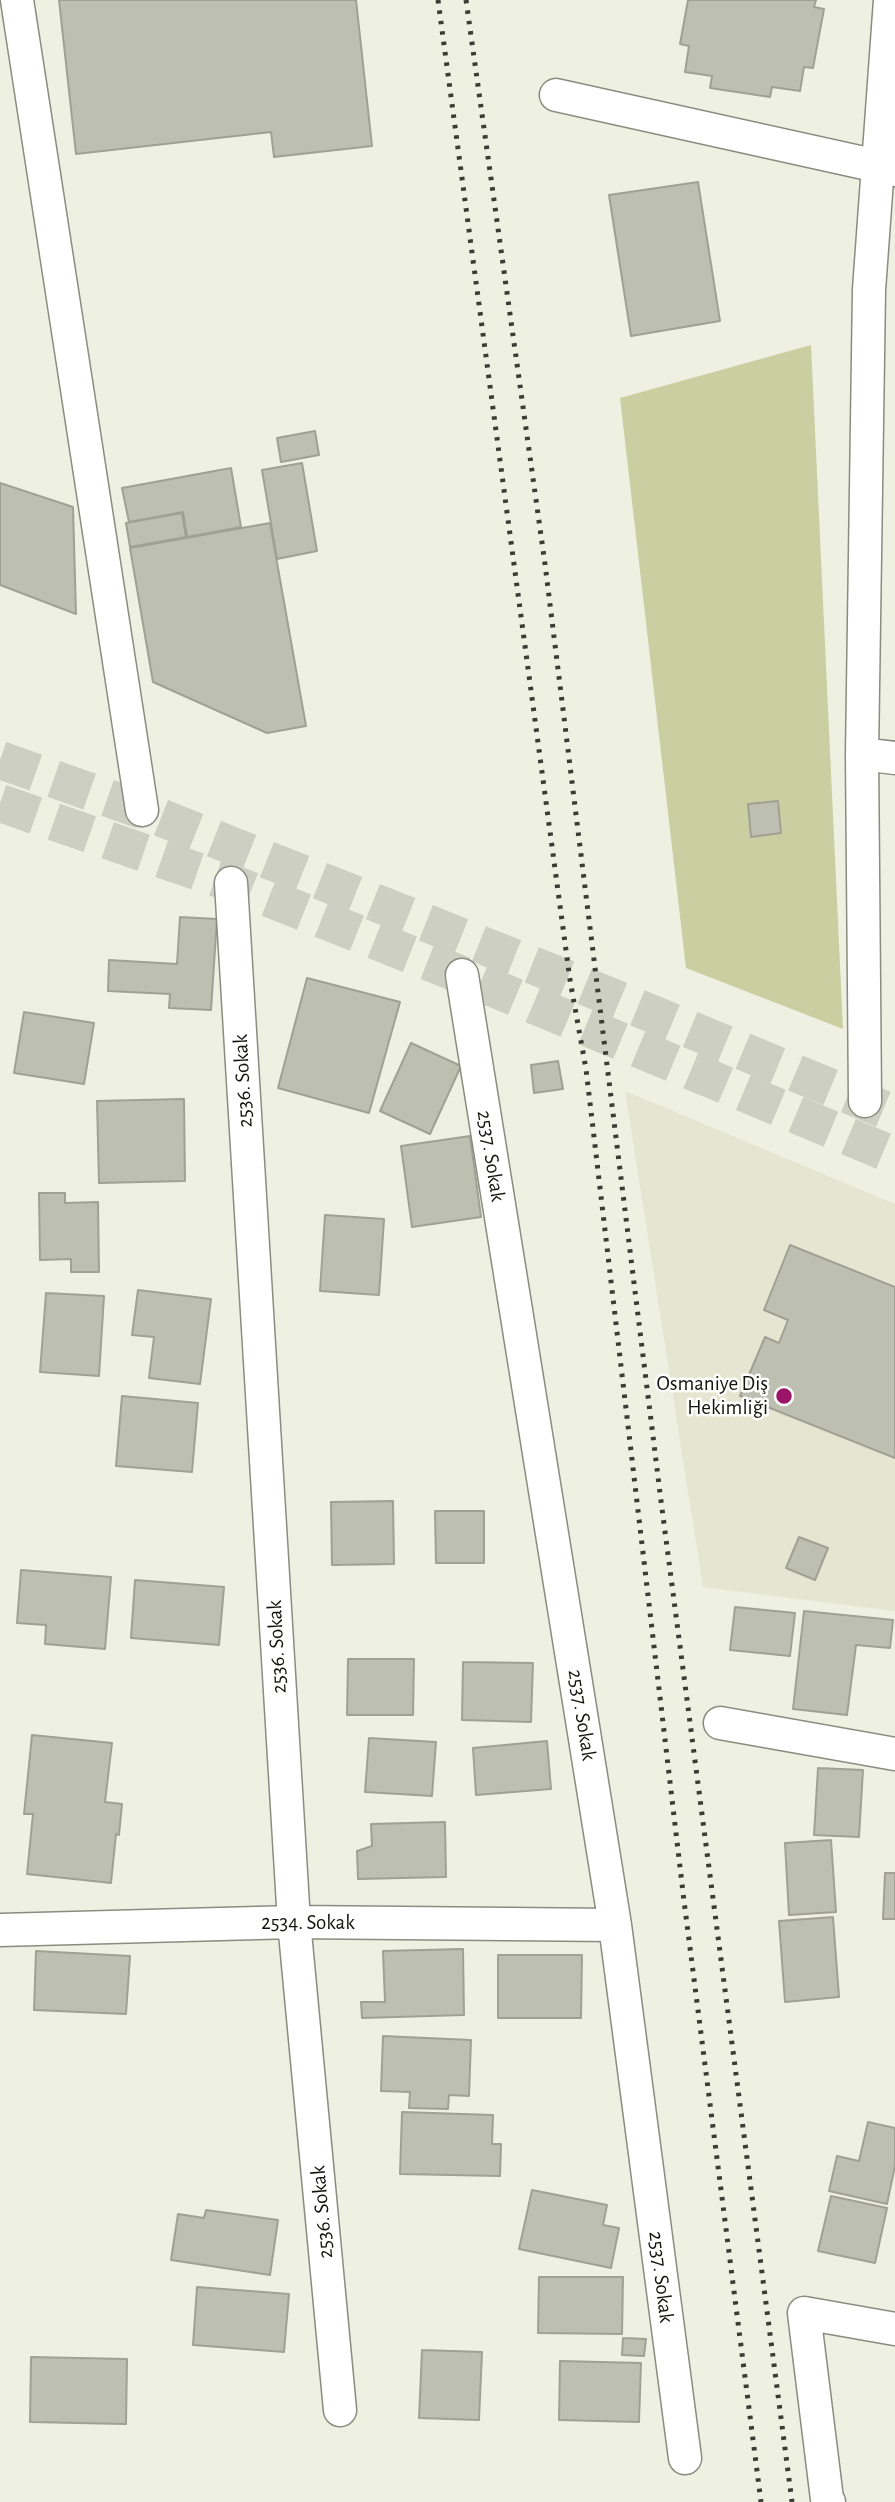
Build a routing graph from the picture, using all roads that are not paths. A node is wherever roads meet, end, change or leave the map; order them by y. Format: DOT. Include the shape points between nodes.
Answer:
graph roads {
  1 [pos="18,0"];
  2 [pos="890,0"];
  3 [pos="556,94"];
  4 [pos="886,168"];
  5 [pos="862,754"];
  6 [pos="895,758"];
  7 [pos="142,810"];
  8 [pos="231,883"];
  9 [pos="462,975"];
  10 [pos="865,1101"];
  11 [pos="720,1723"];
  12 [pos="895,1754"];
  13 [pos="294,1922"];
  14 [pos="615,1925"];
  15 [pos="0,1930"];
  16 [pos="895,2329"];
  17 [pos="340,2410"];
  18 [pos="685,2458"];
  19 [pos="829,2502"];
  1 -- 7 [label="street"];
  2 -- 4 [label="street"];
  3 -- 4 [label="street"];
  4 -- 5 [label="street" via="869,290"];
  5 -- 6 [label="street"];
  5 -- 10 [label="street"];
  8 -- 13 [label="street, 2536. Sokak"];
  9 -- 14 [label="street, 2537. Sokak"];
  11 -- 12 [label="street"];
  13 -- 14 [label="street, 2534. Sokak"];
  13 -- 15 [label="street, 2534. Sokak"];
  13 -- 17 [label="street, 2536. Sokak"];
  14 -- 18 [label="street, 2537. Sokak"];
  16 -- 19 [label="street" via="804,2313"];
}
